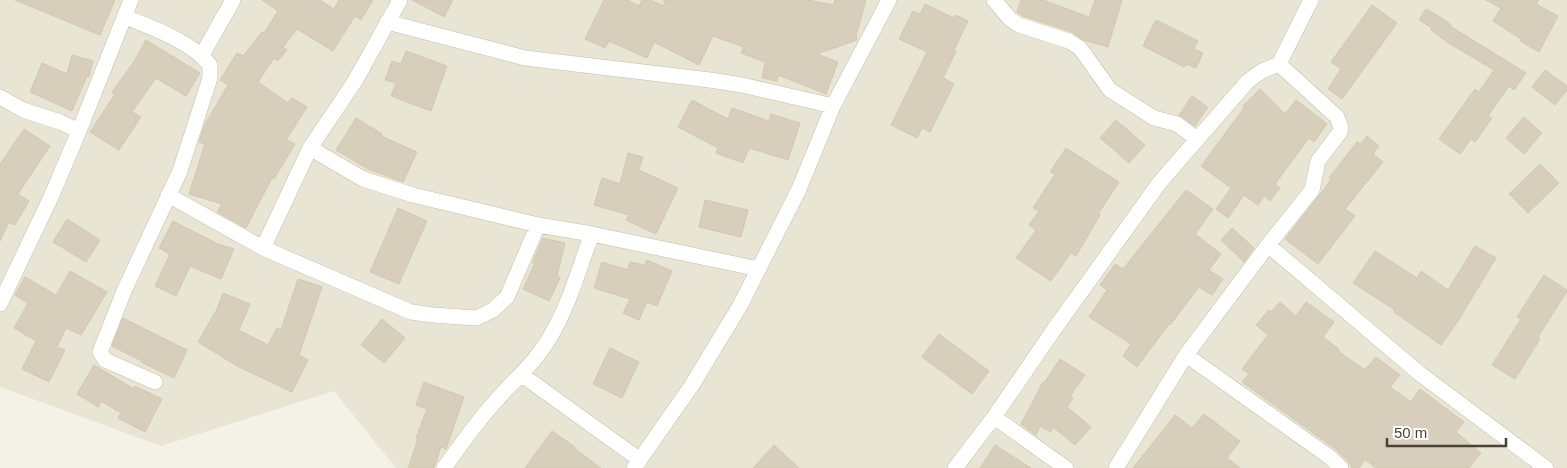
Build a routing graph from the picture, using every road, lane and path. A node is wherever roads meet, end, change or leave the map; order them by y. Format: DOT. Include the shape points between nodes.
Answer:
graph roads {
  1 [pos="131,0"];
  2 [pos="233,0"];
  3 [pos="400,0"];
  4 [pos="889,0"];
  5 [pos="994,0"];
  6 [pos="1310,0"];
  7 [pos="126,17"];
  8 [pos="387,22"];
  9 [pos="202,55"];
  10 [pos="1279,64"];
  11 [pos="0,97"];
  12 [pos="833,106"];
  13 [pos="79,131"];
  14 [pos="1197,139"];
  15 [pos="310,148"];
  16 [pos="168,195"];
  17 [pos="538,225"];
  18 [pos="592,234"];
  19 [pos="1268,245"];
  20 [pos="263,248"];
  21 [pos="759,269"];
  22 [pos="0,304"];
  23 [pos="1186,355"];
  24 [pos="522,375"];
  25 [pos="155,382"];
  26 [pos="994,417"];
  27 [pos="637,464"];
  28 [pos="1332,465"];
  29 [pos="1543,467"];
  30 [pos="444,468"];
  31 [pos="956,468"];
  32 [pos="1066,468"];
  33 [pos="1116,468"];
  1 -- 7 [label="street"];
  2 -- 9 [label="street"];
  3 -- 8 [label="street"];
  4 -- 12 [label="street"];
  5 -- 14 [label="street" via="1019,24 1080,48 1110,90 1154,118 1177,124"];
  6 -- 10 [label="street"];
  7 -- 9 [label="street" via="159,30"];
  7 -- 13 [label="street"];
  8 -- 12 [label="street" via="525,58 710,80"];
  8 -- 15 [label="street" via="355,81"];
  9 -- 16 [label="street" via="210,65 210,78 185,156"];
  10 -- 14 [label="street" via="1248,81"];
  10 -- 19 [label="street" via="1337,117 1341,128 1318,161 1312,190"];
  11 -- 13 [label="street" via="23,110"];
  12 -- 21 [label="street" via="799,189"];
  13 -- 22 [label="street"];
  14 -- 26 [label="street" via="1160,182"];
  15 -- 17 [label="street" via="363,179 413,195"];
  15 -- 20 [label="street"];
  16 -- 20 [label="street"];
  16 -- 25 [label="street" via="100,352 105,360"];
  17 -- 18 [label="street"];
  17 -- 20 [label="street" via="507,296 493,310 476,318 411,312"];
  18 -- 21 [label="street"];
  18 -- 24 [label="street" via="561,316 550,338"];
  19 -- 23 [label="street"];
  19 -- 29 [label="street" via="1420,373"];
  21 -- 27 [label="street" via="692,385"];
  23 -- 28 [label="street"];
  23 -- 33 [label="street"];
  24 -- 27 [label="street"];
  24 -- 30 [label="street" via="477,422"];
  26 -- 31 [label="street"];
  26 -- 32 [label="street"];
}
